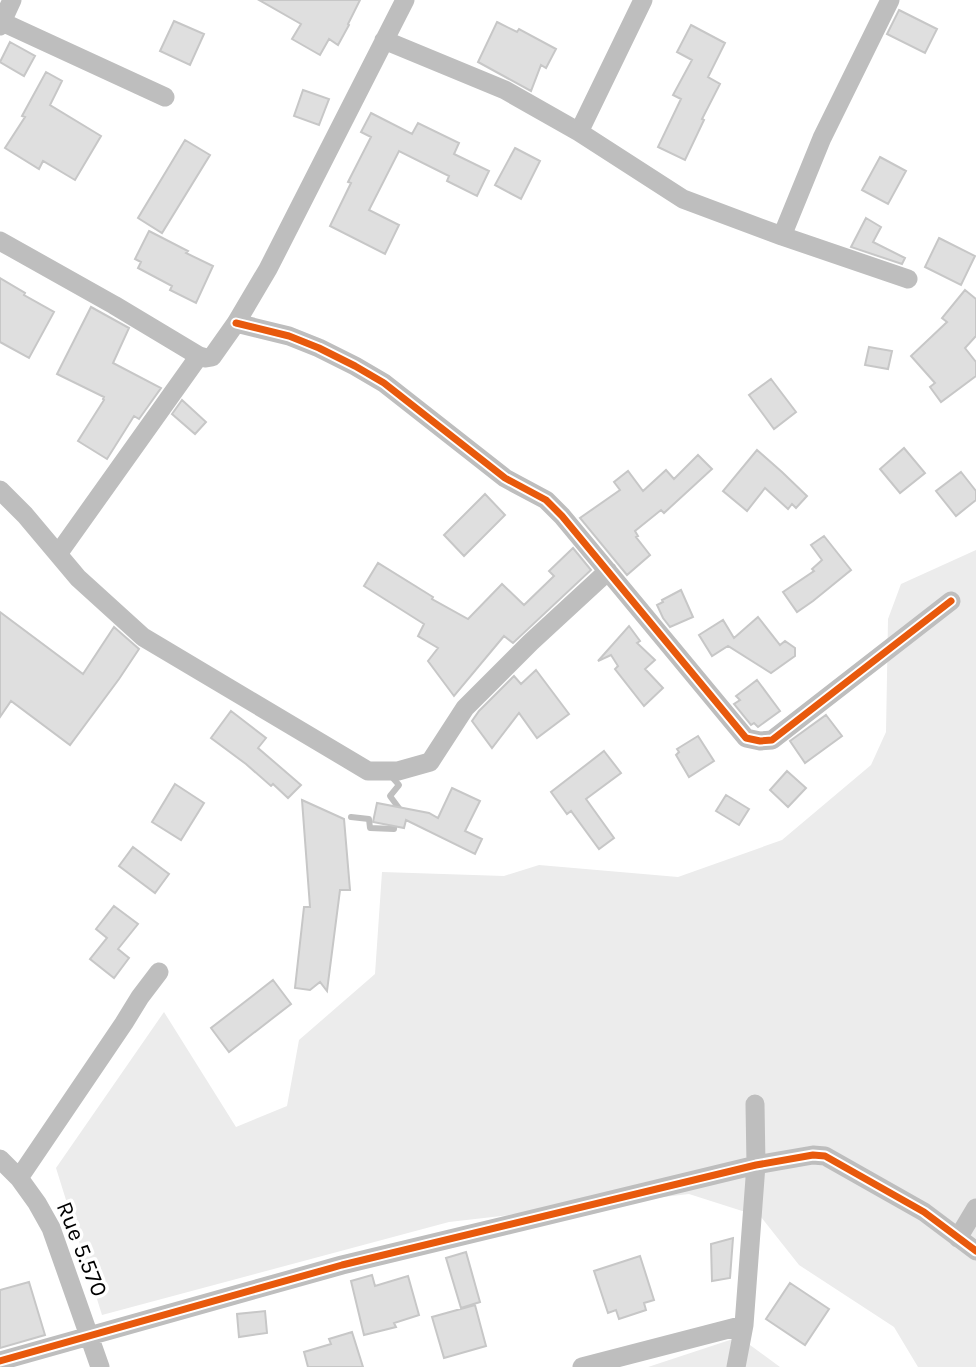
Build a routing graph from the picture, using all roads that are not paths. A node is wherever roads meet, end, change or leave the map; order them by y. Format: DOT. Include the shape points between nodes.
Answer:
graph roads {
  1 [pos="12,0"];
  2 [pos="405,0"];
  3 [pos="643,0"];
  4 [pos="890,0"];
  5 [pos="1,24"];
  6 [pos="384,40"];
  7 [pos="165,97"];
  8 [pos="579,132"];
  9 [pos="782,236"];
  10 [pos="0,241"];
  11 [pos="908,279"];
  12 [pos="236,323"];
  13 [pos="199,356"];
  14 [pos="0,490"];
  15 [pos="58,554"];
  16 [pos="608,571"];
  17 [pos="951,601"];
  18 [pos="159,972"];
  19 [pos="755,1104"];
  20 [pos="0,1159"];
  21 [pos="756,1165"];
  22 [pos="19,1178"];
  23 [pos="976,1209"];
  24 [pos="958,1238"];
  25 [pos="976,1251"];
  26 [pos="744,1325"];
  27 [pos="89,1335"];
  28 [pos="0,1361"];
  29 [pos="100,1367"];
  30 [pos="582,1367"];
  31 [pos="736,1367"];
  1 -- 5 [label="street"];
  2 -- 6 [label="street"];
  3 -- 8 [label="street"];
  4 -- 9 [label="street" via="822,138"];
  5 -- 7 [label="street"];
  6 -- 8 [label="street" via="505,90"];
  6 -- 12 [label="street"];
  8 -- 9 [label="street" via="683,199"];
  9 -- 11 [label="street"];
  10 -- 13 [label="street"];
  12 -- 13 [label="street" via="212,357"];
  12 -- 16 [label="street" via="319,348 384,383 505,478 546,500"];
  13 -- 15 [label="street"];
  14 -- 15 [label="street"];
  15 -- 16 [label="street" via="143,637 368,771 398,771 430,762 465,708"];
  16 -- 17 [label="street" via="746,738 760,741 772,740"];
  18 -- 22 [label="street"];
  19 -- 21 [label="street"];
  20 -- 22 [label="street, Rue 5.570"];
  21 -- 24 [label="street" via="825,1156 924,1212"];
  21 -- 26 [label="street"];
  21 -- 27 [label="street" via="342,1265"];
  22 -- 27 [label="street, Rue 5.570" via="51,1228"];
  23 -- 24 [label="street"];
  24 -- 25 [label="street"];
  26 -- 30 [label="street"];
  26 -- 31 [label="street"];
  27 -- 28 [label="street"];
  27 -- 29 [label="street, Rue 5.570"];
}
